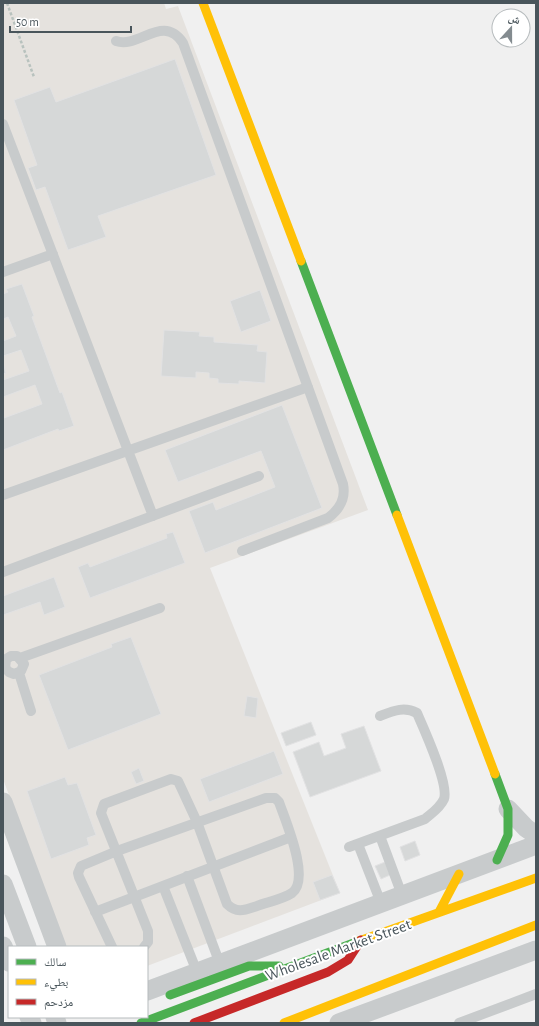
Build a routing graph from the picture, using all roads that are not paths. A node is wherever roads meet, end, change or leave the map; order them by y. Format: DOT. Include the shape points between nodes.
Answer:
graph roads {
  1 [pos="203,3"];
  2 [pos="116,41"];
  3 [pos="3,124"];
  4 [pos="52,254"];
  5 [pos="3,272"];
  6 [pos="308,387"];
  7 [pos="128,450"];
  8 [pos="259,476"];
  9 [pos="3,495"];
  10 [pos="153,516"];
  11 [pos="242,551"];
  12 [pos="3,572"];
  13 [pos="160,608"];
  14 [pos="20,658"];
  15 [pos="5,660"];
  16 [pos="10,675"];
  17 [pos="31,711"];
  18 [pos="380,716"];
  19 [pos="3,802"];
  20 [pos="508,809"];
  21 [pos="197,822"];
  22 [pos="536,835"];
  23 [pos="380,836"];
  24 [pos="291,837"];
  25 [pos="536,845"];
  26 [pos="117,851"];
  27 [pos="497,860"];
  28 [pos="214,866"];
  29 [pos="459,874"];
  30 [pos="187,876"];
  31 [pos="536,878"];
  32 [pos="3,884"];
  33 [pos="163,886"];
  34 [pos="402,895"];
  35 [pos="135,896"];
  36 [pos="381,903"];
  37 [pos="40,904"];
  38 [pos="95,912"];
  39 [pos="439,912"];
  40 [pos="536,925"];
  41 [pos="361,940"];
  42 [pos="3,946"];
  43 [pos="27,946"];
  44 [pos="34,946"];
  45 [pos="57,946"];
  46 [pos="112,946"];
  47 [pos="145,946"];
  48 [pos="536,950"];
  49 [pos="8,959"];
  50 [pos="220,964"];
  51 [pos="294,966"];
  52 [pos="197,972"];
  53 [pos="536,994"];
  54 [pos="154,995"];
  55 [pos="141,1023"];
  56 [pos="194,1023"];
  57 [pos="284,1023"];
  58 [pos="339,1023"];
  59 [pos="460,1023"];
  1 -- 20 [label="main road"];
  2 -- 6 [label="lane" via="127,42 155,32 166,31 176,34 183,43"];
  3 -- 4 [label="lane"];
  4 -- 5 [label="lane"];
  4 -- 7 [label="lane"];
  6 -- 7 [label="lane"];
  6 -- 11 [label="lane" via="343,484 342,503 328,518"];
  7 -- 9 [label="lane"];
  7 -- 10 [label="lane"];
  8 -- 10 [label="lane"];
  10 -- 12 [label="lane"];
  13 -- 14 [label="lane"];
  14 -- 15 [label="lane" via="11,656"];
  14 -- 16 [label="lane" via="24,664"];
  15 -- 16 [label="lane" via="5,668"];
  16 -- 17 [label="lane"];
  18 -- 23 [label="lane" via="403,709 417,712 431,745 445,791 441,804 425,819"];
  19 -- 37 [label="street"];
  20 -- 22 [label="street"];
  20 -- 27 [label="main road" via="508,835"];
  21 -- 24 [label="lane" via="271,797 279,802"];
  21 -- 26 [label="lane"];
  21 -- 26 [label="lane" via="180,783 174,779 109,800 102,806 101,813"];
  21 -- 28 [label="lane"];
  23 -- 34 [label="lane"];
  23 -- 36 [label="lane" via="354,846"];
  24 -- 28 [label="lane"];
  24 -- 28 [label="lane" via="296,856 298,884 292,893 271,901 243,911 232,909 227,904"];
  25 -- 27 [label="street, Wholesale Market Street"];
  26 -- 35 [label="lane"];
  26 -- 38 [label="lane" via="79,869 79,877"];
  27 -- 29 [label="street, Wholesale Market Street"];
  28 -- 30 [label="lane"];
  29 -- 34 [label="street, Wholesale Market Street"];
  29 -- 39 [label="main road"];
  30 -- 33 [label="lane"];
  30 -- 50 [label="lane"];
  31 -- 39 [label="main road, Wholesale Market Street"];
  32 -- 43 [label="street"];
  33 -- 35 [label="lane"];
  33 -- 52 [label="lane"];
  34 -- 36 [label="street, Wholesale Market Street"];
  35 -- 38 [label="lane"];
  35 -- 47 [label="lane" via="148,931 148,942"];
  36 -- 50 [label="street, Wholesale Market Street"];
  37 -- 44 [label="street"];
  37 -- 45 [label="street"];
  38 -- 46 [label="lane"];
  39 -- 41 [label="main road, Wholesale Market Street"];
  40 -- 57 [label="main road"];
  41 -- 51 [label="main road, Wholesale Market Street"];
  41 -- 56 [label="main road" via="348,960 328,972"];
  42 -- 49 [label="street"];
  48 -- 58 [label="street"];
  50 -- 52 [label="street, Wholesale Market Street"];
  51 -- 54 [label="main road" via="249,966"];
  51 -- 55 [label="main road, Wholesale Market Street"];
  52 -- 54 [label="street, Wholesale Market Street"];
  53 -- 59 [label="lane"];
}
